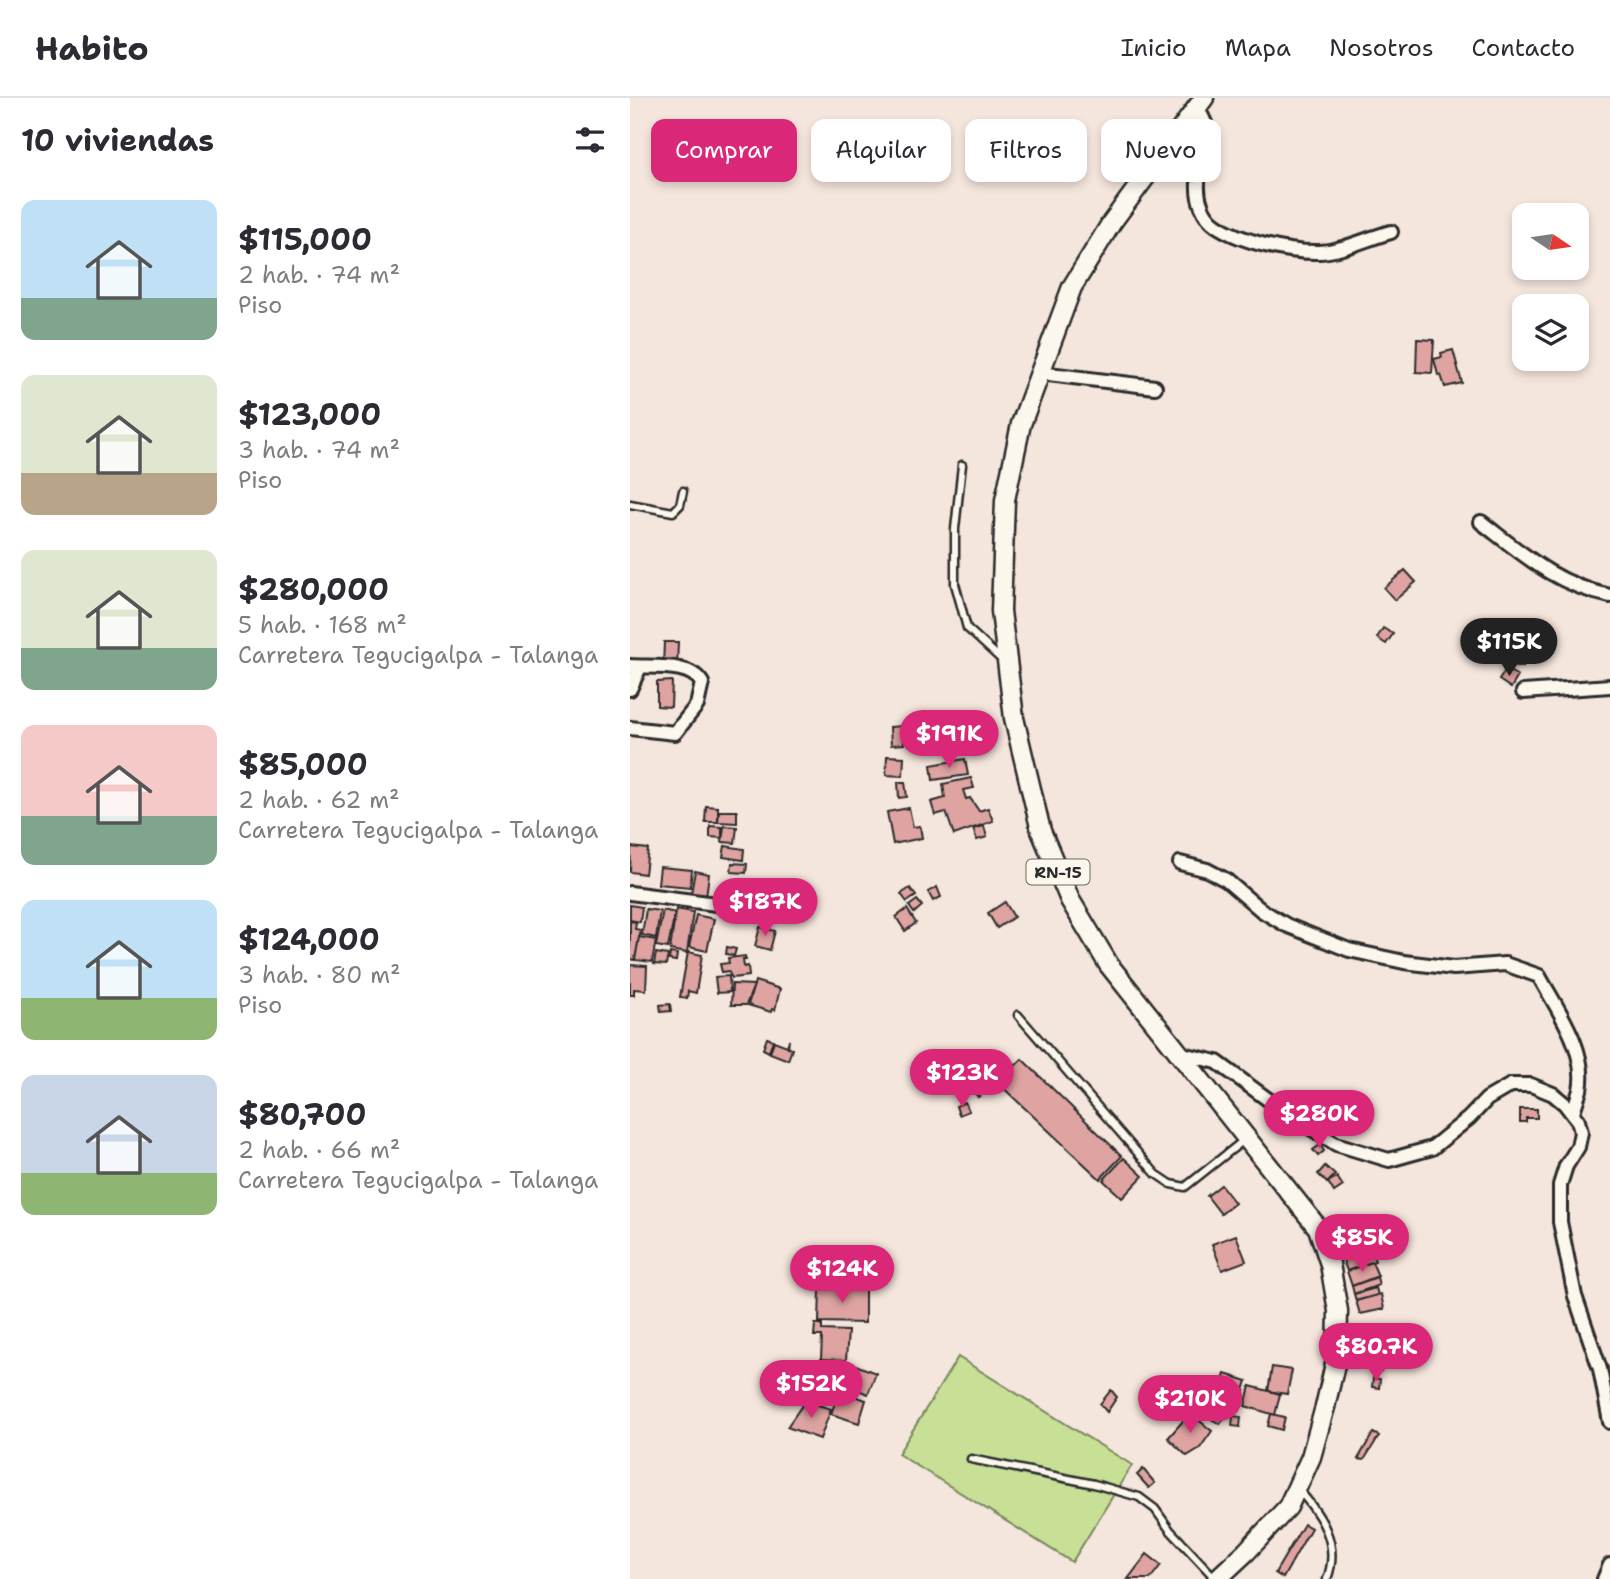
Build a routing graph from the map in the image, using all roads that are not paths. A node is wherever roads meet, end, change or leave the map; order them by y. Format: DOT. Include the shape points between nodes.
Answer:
graph roads {
  1 [pos="1200,103"];
  2 [pos="1391,232"];
  3 [pos="1040,373"];
  4 [pos="1154,387"];
  5 [pos="962,465"];
  6 [pos="683,492"];
  7 [pos="630,504"];
  8 [pos="1480,522"];
  9 [pos="1610,596"];
  10 [pos="1007,665"];
  11 [pos="635,666"];
  12 [pos="1610,686"];
  13 [pos="630,689"];
  14 [pos="1523,692"];
  15 [pos="630,728"];
  16 [pos="1180,863"];
  17 [pos="630,893"];
  18 [pos="732,906"];
  19 [pos="1018,1015"];
  20 [pos="1177,1052"];
  21 [pos="1573,1112"];
  22 [pos="1246,1139"];
  23 [pos="1610,1422"];
  24 [pos="971,1459"];
  25 [pos="1297,1487"];
  26 [pos="1610,1565"];
  27 [pos="1216,1579"];
  28 [pos="1327,1579"];
  29 [pos="1604,1579"];
  1 -- 2 [label="street" via="1209,138 1198,184 1200,205 1215,225 1279,249 1321,252"];
  1 -- 3 [label="main road, RN-15" via="1112,222 1072,287"];
  3 -- 4 [label="street"];
  3 -- 10 [label="main road, RN-15" via="1021,424 1005,500 1001,611"];
  5 -- 10 [label="lane" via="955,584 967,628"];
  6 -- 7 [label="lane" via="673,512"];
  8 -- 9 [label="street" via="1546,571"];
  10 -- 20 [label="main road, RN-15" via="1014,718 1041,831 1070,900 1109,965"];
  11 -- 13 [label="street"];
  11 -- 15 [label="street" via="696,674 702,689 691,714 675,733"];
  12 -- 14 [label="street"];
  16 -- 21 [label="street" via="1226,880 1286,925 1349,950 1454,968 1504,964 1539,976 1580,1062 1580,1088"];
  17 -- 18 [label="street"];
  19 -- 22 [label="lane" via="1156,1174 1171,1184 1185,1187"];
  20 -- 21 [label="street" via="1217,1062 1336,1144 1390,1160 1432,1148 1487,1099 1511,1085 1531,1085 1552,1094"];
  20 -- 22 [label="main road, RN-15"];
  21 -- 23 [label="street" via="1581,1132 1560,1185 1560,1222"];
  22 -- 25 [label="main road, RN-15" via="1318,1228 1338,1311 1336,1356 1325,1407"];
  24 -- 27 [label="lane" via="1139,1497"];
  25 -- 27 [label="main road, RN-15" via="1288,1507"];
  25 -- 28 [label="lane" via="1319,1513 1332,1548"];
  26 -- 29 [label="street"];
}
